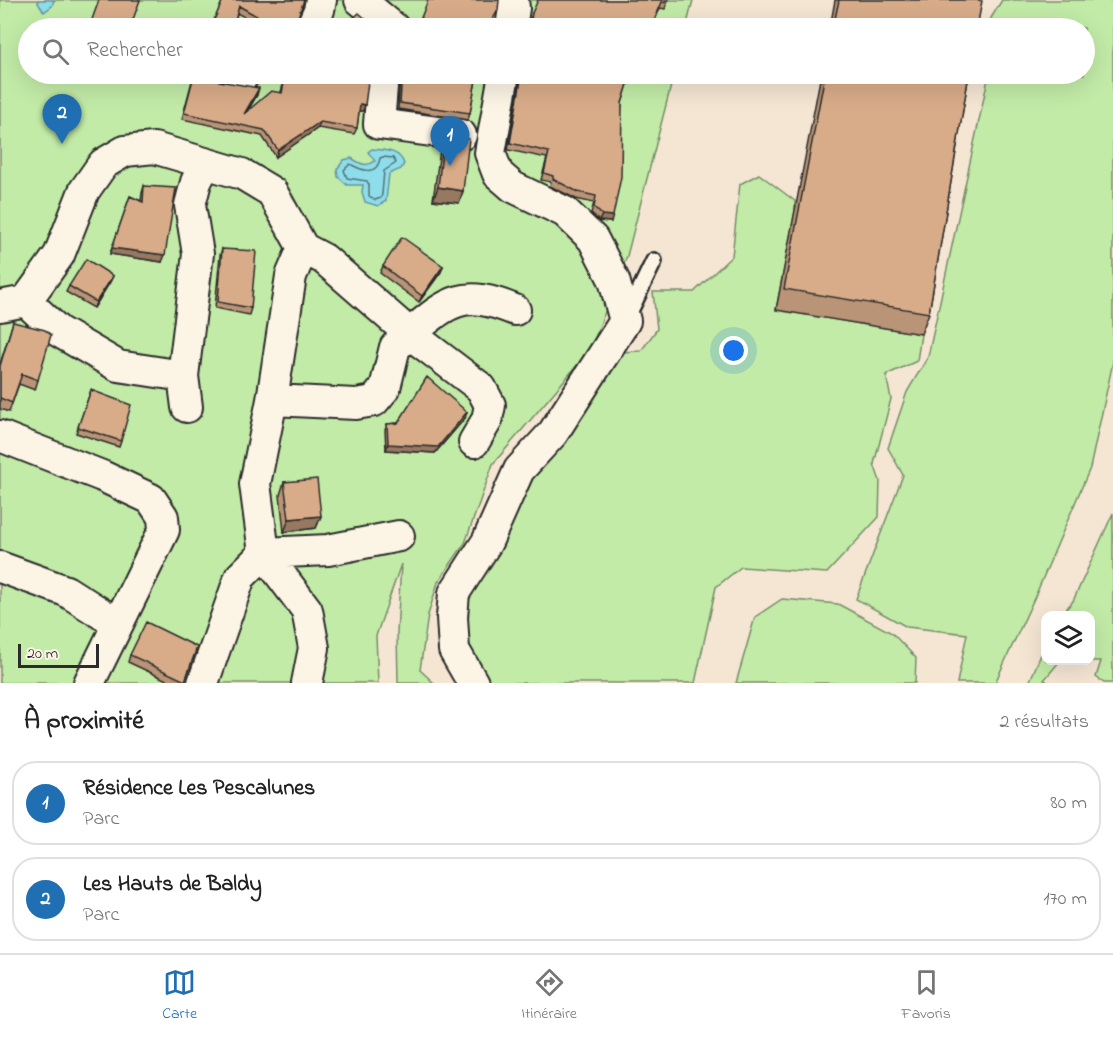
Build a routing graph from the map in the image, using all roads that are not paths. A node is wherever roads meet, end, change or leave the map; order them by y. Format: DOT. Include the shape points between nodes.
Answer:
graph roads {
  1 [pos="321,0"];
  2 [pos="360,0"];
  3 [pos="513,0"];
  4 [pos="315,18"];
  5 [pos="382,18"];
  6 [pos="512,18"];
  7 [pos="382,84"];
  8 [pos="502,84"];
  9 [pos="461,135"];
  10 [pos="205,164"];
  11 [pos="303,248"];
  12 [pos="654,261"];
  13 [pos="13,304"];
  14 [pos="515,310"];
  15 [pos="625,321"];
  16 [pos="410,334"];
  17 [pos="183,376"];
  18 [pos="272,400"];
  19 [pos="187,407"];
  20 [pos="0,436"];
  21 [pos="474,441"];
  22 [pos="399,536"];
  23 [pos="264,553"];
  24 [pos="0,567"];
  25 [pos="118,624"];
  26 [pos="89,683"];
  27 [pos="203,683"];
  28 [pos="307,683"];
  29 [pos="473,683"];
  1 -- 4 [label="street"];
  2 -- 5 [label="street"];
  3 -- 6 [label="street"];
  7 -- 9 [label="street" via="379,124"];
  8 -- 15 [label="street" via="490,153 498,174 513,187 565,212 593,239 614,280"];
  10 -- 11 [label="street" via="242,174 272,192"];
  10 -- 13 [label="street" via="154,148 125,151 103,164 84,191 59,255"];
  10 -- 17 [label="street" via="190,205 198,254"];
  11 -- 16 [label="street" via="324,260"];
  11 -- 18 [label="street" via="291,276"];
  12 -- 15 [label="lane"];
  13 -- 17 [label="street" via="118,366"];
  14 -- 16 [label="street" via="491,300 465,299 440,308"];
  15 -- 29 [label="street" via="553,433 519,470 487,542 454,593 454,650"];
  16 -- 18 [label="street" via="395,347 386,388 374,401 356,404"];
  16 -- 21 [label="street" via="481,388 490,405 487,420"];
  17 -- 19 [label="street"];
  18 -- 23 [label="street" via="255,484"];
  20 -- 25 [label="street" via="151,499 163,517 164,530"];
  22 -- 23 [label="street" via="328,550"];
  23 -- 27 [label="street" via="240,577"];
  23 -- 28 [label="street" via="306,610 314,648"];
  24 -- 25 [label="street" via="66,591"];
  25 -- 26 [label="street"];
}
